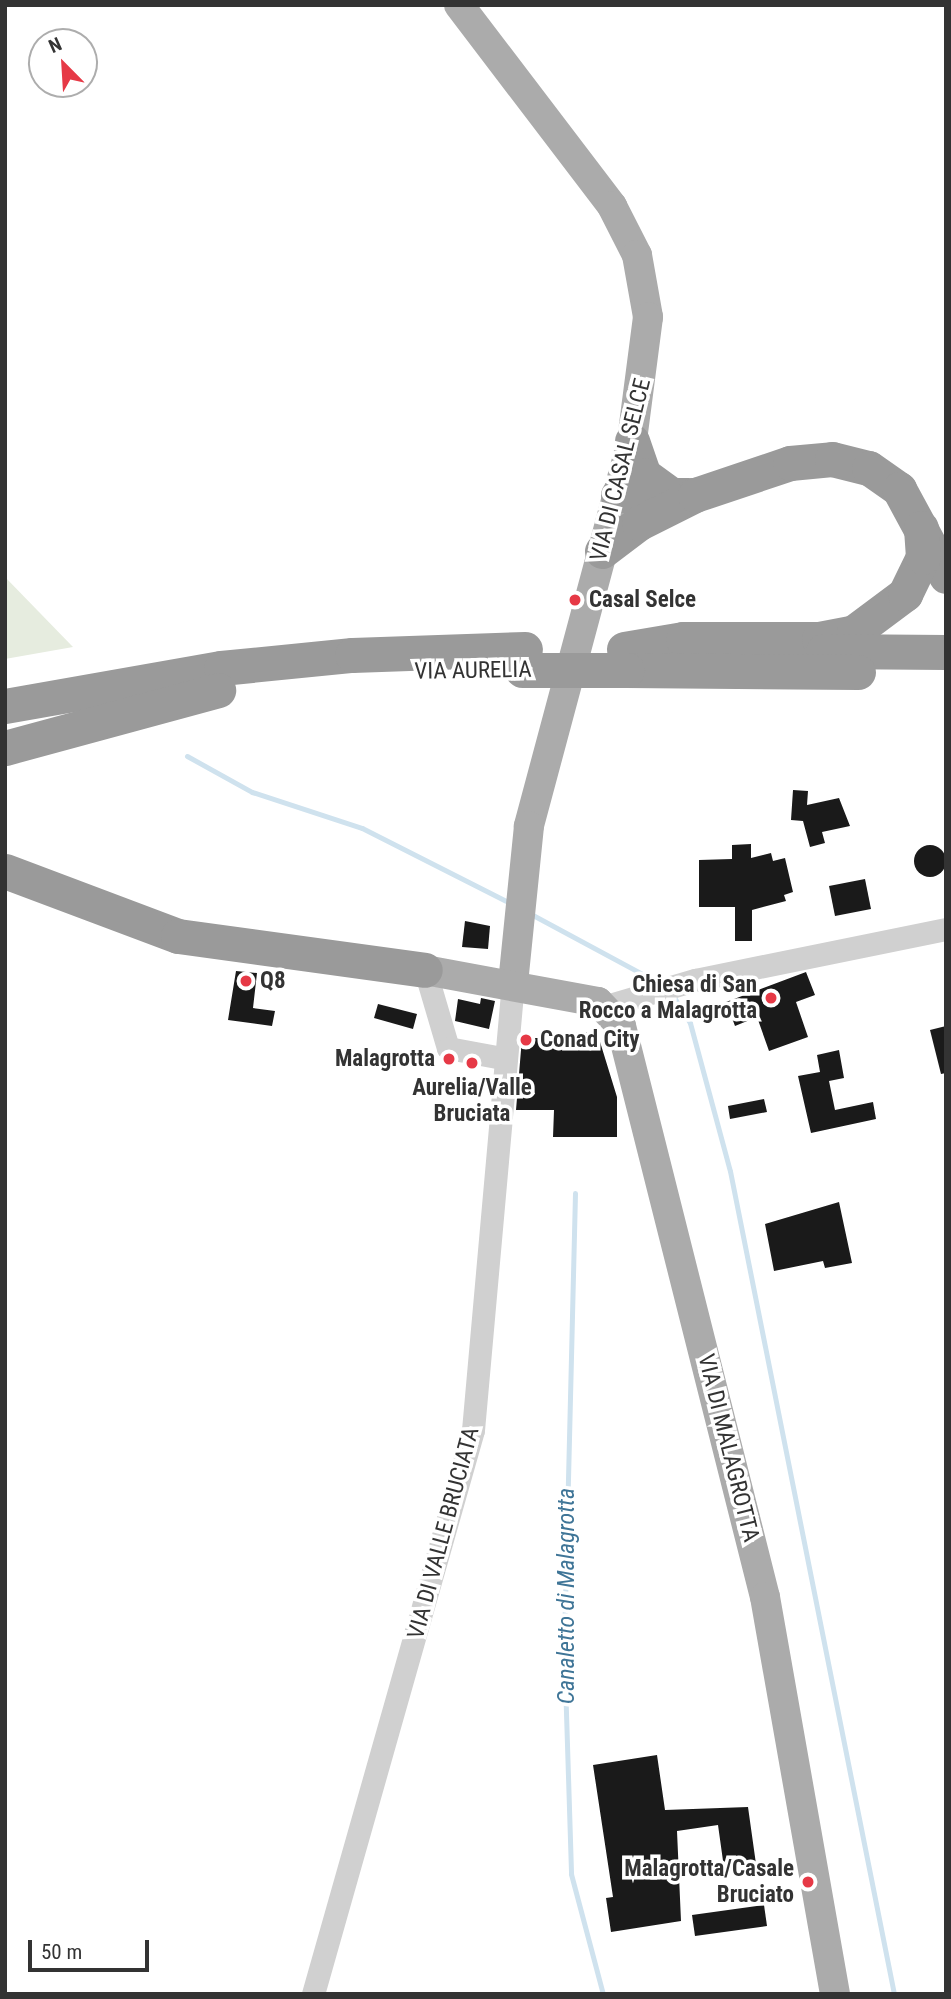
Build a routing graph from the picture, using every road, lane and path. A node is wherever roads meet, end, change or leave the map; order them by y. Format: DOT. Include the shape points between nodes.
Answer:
graph roads {
  1 [pos="459,5"];
  2 [pos="632,441"];
  3 [pos="618,495"];
  4 [pos="676,500"];
  5 [pos="919,519"];
  6 [pos="602,551"];
  7 [pos="946,576"];
  8 [pos="946,652"];
  9 [pos="523,659"];
  10 [pos="625,660"];
  11 [pos="946,673"];
  12 [pos="218,690"];
  13 [pos="5,706"];
  14 [pos="5,727"];
  15 [pos="5,748"];
  16 [pos="5,870"];
  17 [pos="946,929"];
  18 [pos="425,970"];
  19 [pos="513,984"];
  20 [pos="606,1006"];
  21 [pos="502,1058"];
  22 [pos="313,1994"];
  23 [pos="835,1994"];
  1 -- 2 [label="main road, VIA DI CASAL SELCE" via="575,150 637,254 649,342"];
  2 -- 3 [label="main road, VIA DI CASAL SELCE"];
  2 -- 4 [label="highway" via="643,475"];
  3 -- 4 [label="highway" via="634,507"];
  3 -- 6 [label="main road, VIA DI CASAL SELCE"];
  4 -- 5 [label="highway" via="798,461 839,459 888,479"];
  4 -- 6 [label="highway"];
  5 -- 7 [label="highway"];
  5 -- 10 [label="highway" via="923,557 913,581 887,613 854,632 818,639 683,639"];
  6 -- 19 [label="main road, VIA DI CASAL SELCE" via="529,826"];
  8 -- 10 [label="highway, VIA AURELIA"];
  9 -- 10 [label="highway, VIA AURELIA"];
  9 -- 12 [label="highway, VIA AURELIA"];
  9 -- 13 [label="highway, VIA AURELIA" via="352,654 221,668"];
  10 -- 11 [label="highway, VIA AURELIA"];
  12 -- 14 [label="highway, VIA AURELIA"];
  12 -- 15 [label="highway"];
  16 -- 18 [label="highway" via="178,936"];
  17 -- 20 [label="street" via="695,980"];
  18 -- 19 [label="main road"];
  18 -- 21 [label="street" via="448,1048"];
  19 -- 20 [label="main road"];
  19 -- 21 [label="street, VIA DI VALLE BRUCIATA"];
  20 -- 23 [label="main road, VIA DI MALAGROTTA" via="626,1040 765,1597"];
  21 -- 22 [label="street, VIA DI VALLE BRUCIATA" via="470,1442"];
}
